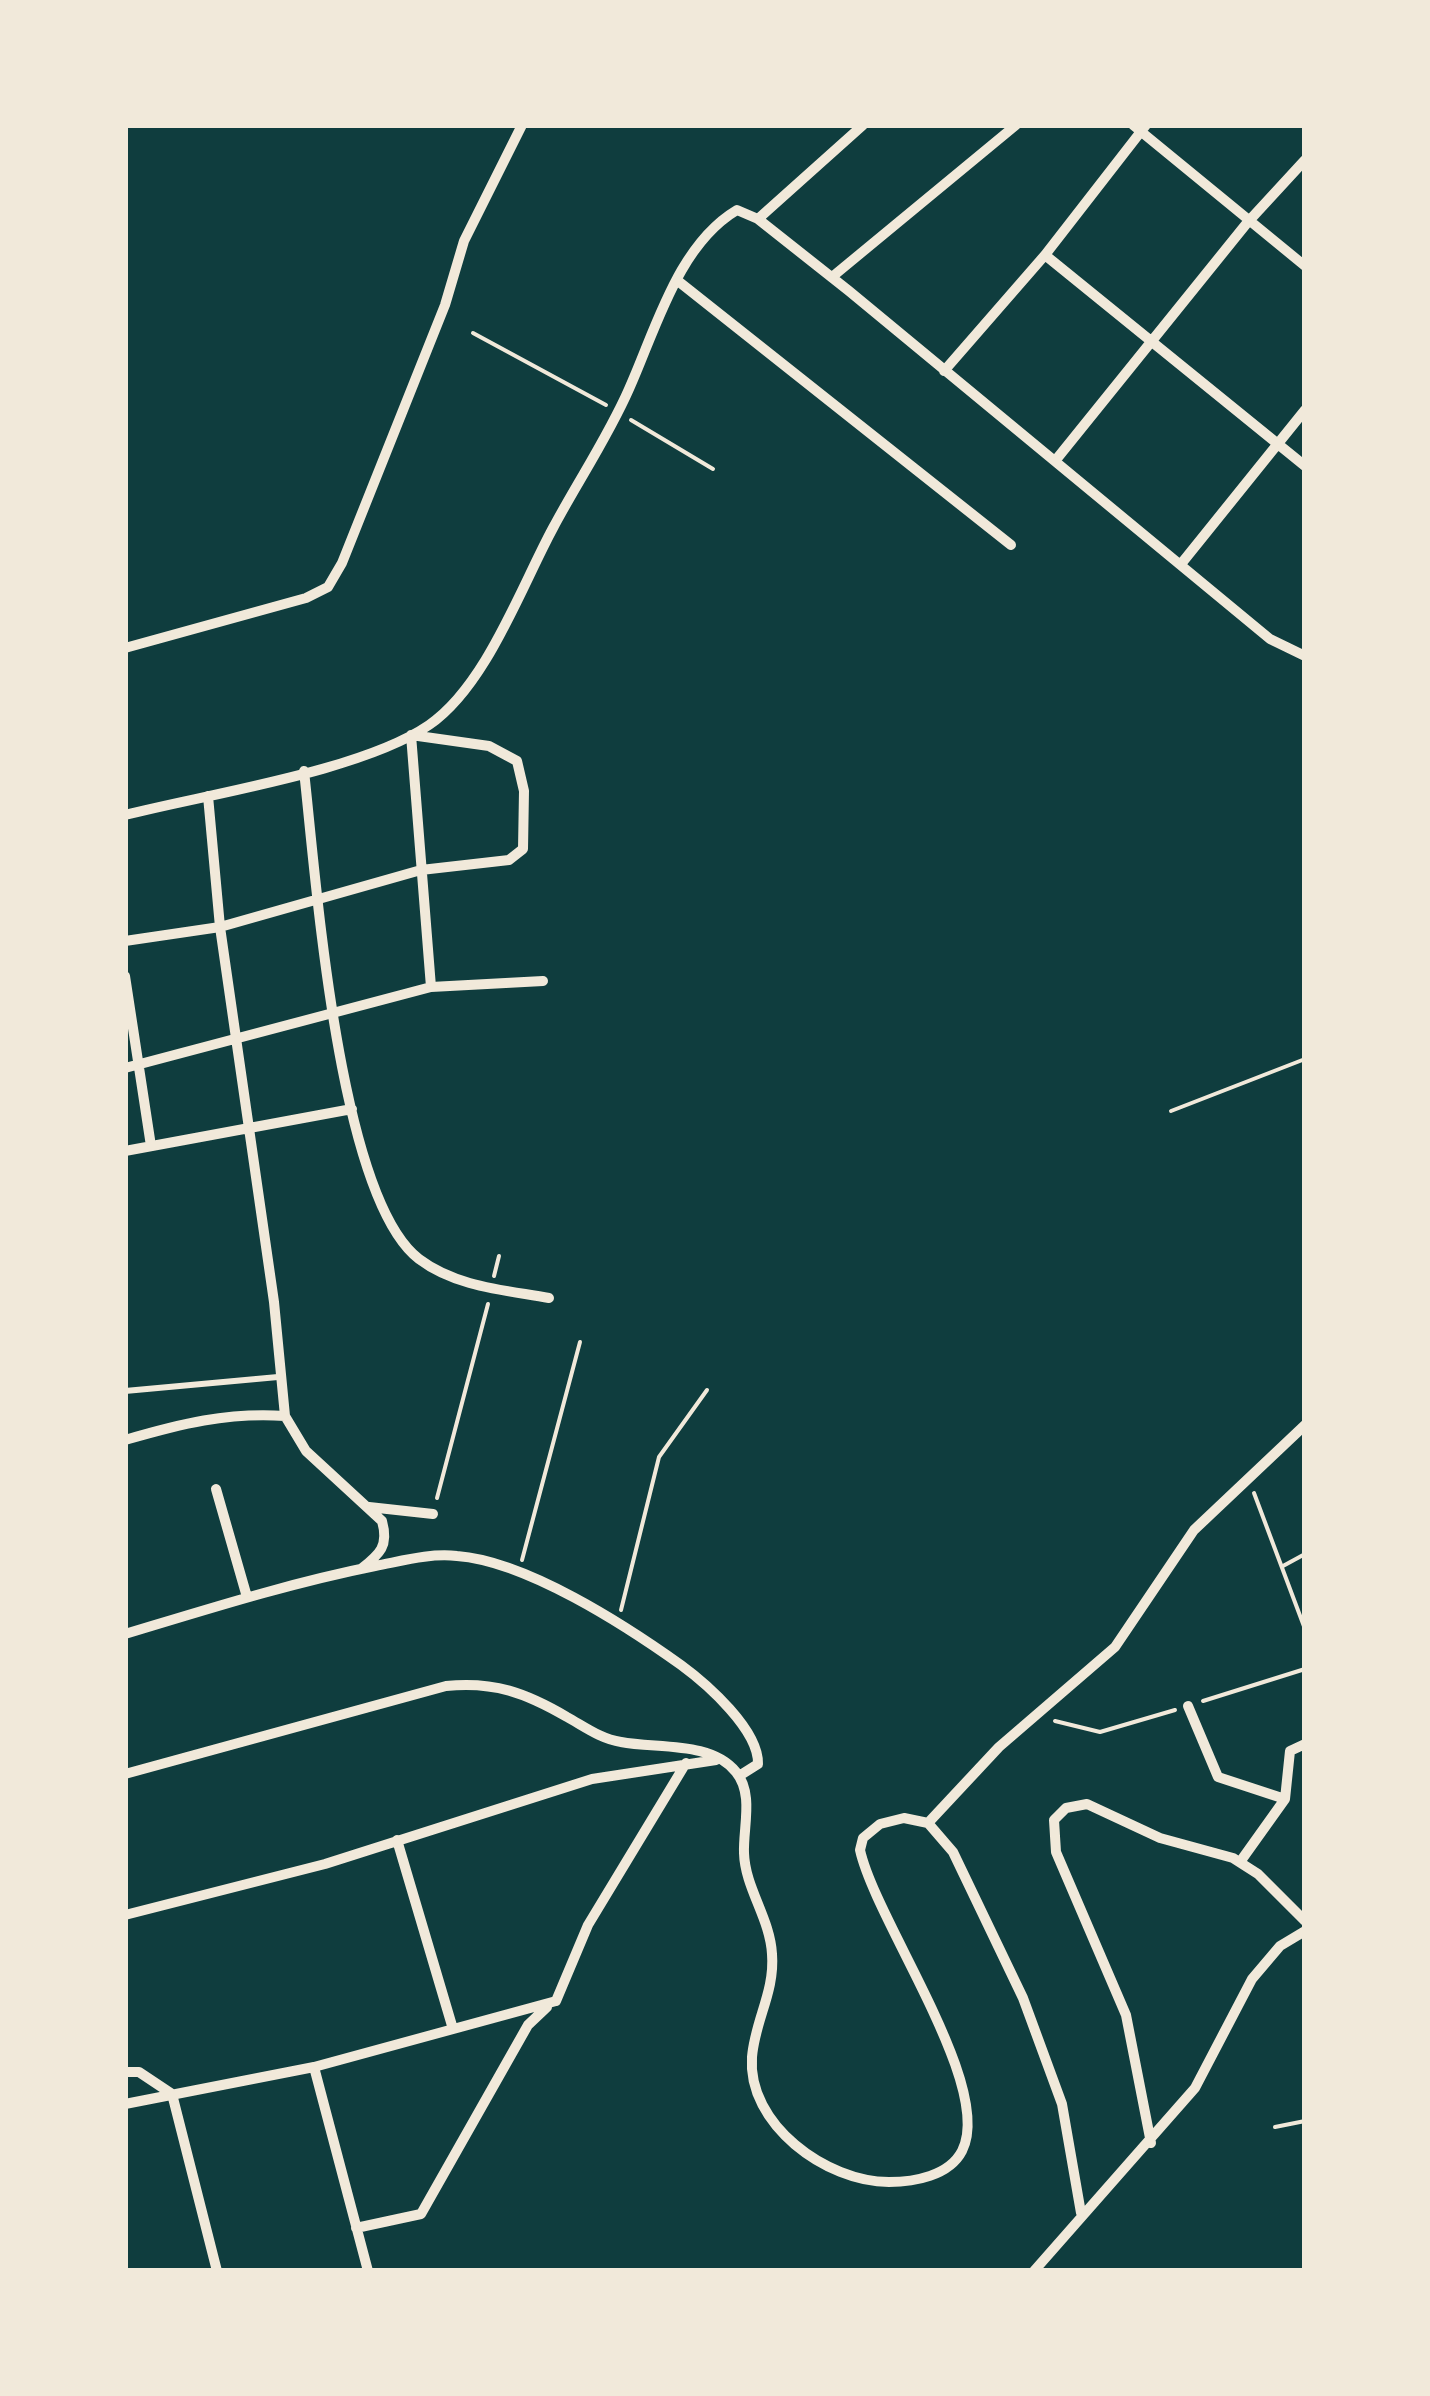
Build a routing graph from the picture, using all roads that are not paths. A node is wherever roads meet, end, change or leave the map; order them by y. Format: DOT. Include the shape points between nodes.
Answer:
graph roads {
  1 [pos="522,125"];
  2 [pos="862,125"];
  3 [pos="1016,125"];
  4 [pos="1139,128"];
  5 [pos="1305,160"];
  6 [pos="758,219"];
  7 [pos="1248,223"];
  8 [pos="1044,255"];
  9 [pos="1305,266"];
  10 [pos="832,277"];
  11 [pos="678,281"];
  12 [pos="1150,343"];
  13 [pos="944,371"];
  14 [pos="1305,410"];
  15 [pos="1278,444"];
  16 [pos="1055,461"];
  17 [pos="1305,466"];
  18 [pos="1011,545"];
  19 [pos="1182,564"];
  20 [pos="125,648"];
  21 [pos="1305,656"];
  22 [pos="411,735"];
  23 [pos="304,771"];
  24 [pos="208,796"];
  25 [pos="125,815"];
  26 [pos="421,870"];
  27 [pos="318,899"];
  28 [pos="220,928"];
  29 [pos="125,941"];
  30 [pos="125,976"];
  31 [pos="544,981"];
  32 [pos="431,987"];
  33 [pos="332,1016"];
  34 [pos="238,1039"];
  35 [pos="138,1066"];
  36 [pos="125,1068"];
  37 [pos="352,1109"];
  38 [pos="250,1128"];
  39 [pos="151,1146"];
  40 [pos="125,1151"];
  41 [pos="549,1298"];
  42 [pos="278,1377"];
  43 [pos="125,1392"];
  44 [pos="284,1416"];
  45 [pos="1305,1426"];
  46 [pos="125,1440"];
  47 [pos="216,1489"];
  48 [pos="368,1506"];
  49 [pos="433,1514"];
  50 [pos="361,1569"];
  51 [pos="247,1597"];
  52 [pos="125,1634"];
  53 [pos="1188,1706"];
  54 [pos="1305,1744"];
  55 [pos="722,1760"];
  56 [pos="686,1762"];
  57 [pos="125,1774"];
  58 [pos="739,1776"];
  59 [pos="1285,1799"];
  60 [pos="928,1823"];
  61 [pos="397,1840"];
  62 [pos="1240,1862"];
  63 [pos="125,1916"];
  64 [pos="1305,1922"];
  65 [pos="1305,1931"];
  66 [pos="556,2001"];
  67 [pos="454,2029"];
  68 [pos="314,2067"];
  69 [pos="125,2072"];
  70 [pos="172,2094"];
  71 [pos="125,2104"];
  72 [pos="1151,2142"];
  73 [pos="1081,2212"];
  74 [pos="356,2228"];
  75 [pos="216,2271"];
  76 [pos="368,2271"];
  77 [pos="1034,2271"];
  1 -- 20 [label="street" via="464,241 445,305 328,587"];
  2 -- 6 [label="street"];
  3 -- 10 [label="street"];
  4 -- 7 [label="street"];
  4 -- 8 [label="street"];
  5 -- 7 [label="street"];
  6 -- 10 [label="street"];
  6 -- 11 [label="street" via="737,210 718,222"];
  7 -- 9 [label="street"];
  7 -- 12 [label="street"];
  8 -- 12 [label="street"];
  8 -- 13 [label="street"];
  10 -- 13 [label="street"];
  11 -- 18 [label="street"];
  11 -- 22 [label="street" via="618,412 489,651 443,713"];
  12 -- 15 [label="street"];
  12 -- 16 [label="street"];
  13 -- 16 [label="street"];
  14 -- 15 [label="street"];
  15 -- 17 [label="street"];
  15 -- 19 [label="street"];
  16 -- 19 [label="street"];
  19 -- 21 [label="street" via="1270,638"];
  22 -- 23 [label="street"];
  22 -- 26 [label="street"];
  22 -- 26 [label="street" via="508,752 524,791 523,849 509,860"];
  23 -- 24 [label="street"];
  23 -- 27 [label="street"];
  24 -- 25 [label="street"];
  24 -- 28 [label="street"];
  26 -- 27 [label="street"];
  26 -- 32 [label="street"];
  27 -- 28 [label="street"];
  27 -- 33 [label="street"];
  28 -- 29 [label="street"];
  28 -- 34 [label="street"];
  30 -- 35 [label="street"];
  31 -- 32 [label="street"];
  32 -- 33 [label="street"];
  33 -- 34 [label="street"];
  33 -- 37 [label="street"];
  34 -- 35 [label="street"];
  34 -- 38 [label="street"];
  35 -- 36 [label="street"];
  35 -- 39 [label="street"];
  37 -- 38 [label="street"];
  37 -- 41 [label="street" via="374,1194 387,1224 416,1258 440,1273"];
  38 -- 39 [label="street"];
  38 -- 42 [label="street"];
  39 -- 40 [label="street"];
  42 -- 43 [label="lane"];
  42 -- 44 [label="street"];
  44 -- 46 [label="street" via="206,1417"];
  44 -- 48 [label="street" via="306,1450"];
  45 -- 60 [label="street" via="1194,1530 1114,1646 999,1746"];
  47 -- 51 [label="street"];
  48 -- 49 [label="street"];
  48 -- 50 [label="street" via="386,1536 383,1551"];
  50 -- 51 [label="street"];
  50 -- 58 [label="street" via="447,1555 518,1572 617,1625 700,1679 732,1712 759,1760"];
  51 -- 52 [label="street"];
  53 -- 59 [label="street" via="1218,1777"];
  54 -- 59 [label="street" via="1290,1751"];
  55 -- 56 [label="street"];
  55 -- 57 [label="street" via="606,1739 529,1696 472,1684"];
  55 -- 58 [label="street"];
  56 -- 61 [label="street" via="592,1780"];
  56 -- 66 [label="street" via="588,1925"];
  58 -- 60 [label="street" via="746,1872 771,1937 773,1974 752,2078 773,2120 799,2148 863,2179 906,2181 938,2172 959,2156 969,2126 962,2083 860,1850 862,1838 880,1824 904,1818"];
  59 -- 62 [label="street"];
  60 -- 73 [label="street" via="953,1852 1023,1998 1062,2104"];
  61 -- 63 [label="street"];
  61 -- 67 [label="street"];
  62 -- 64 [label="street"];
  62 -- 72 [label="street" via="1160,1838 1087,1804 1059,1814 1052,1828 1126,2015"];
  65 -- 72 [label="street" via="1280,1946 1252,1979 1195,2088"];
  66 -- 67 [label="street"];
  66 -- 74 [label="street" via="528,2025 421,2214"];
  67 -- 68 [label="street"];
  68 -- 70 [label="street"];
  68 -- 74 [label="street"];
  69 -- 70 [label="street" via="138,2072"];
  70 -- 71 [label="street"];
  70 -- 75 [label="street"];
  72 -- 73 [label="street"];
  73 -- 77 [label="street"];
  74 -- 76 [label="street"];
}
